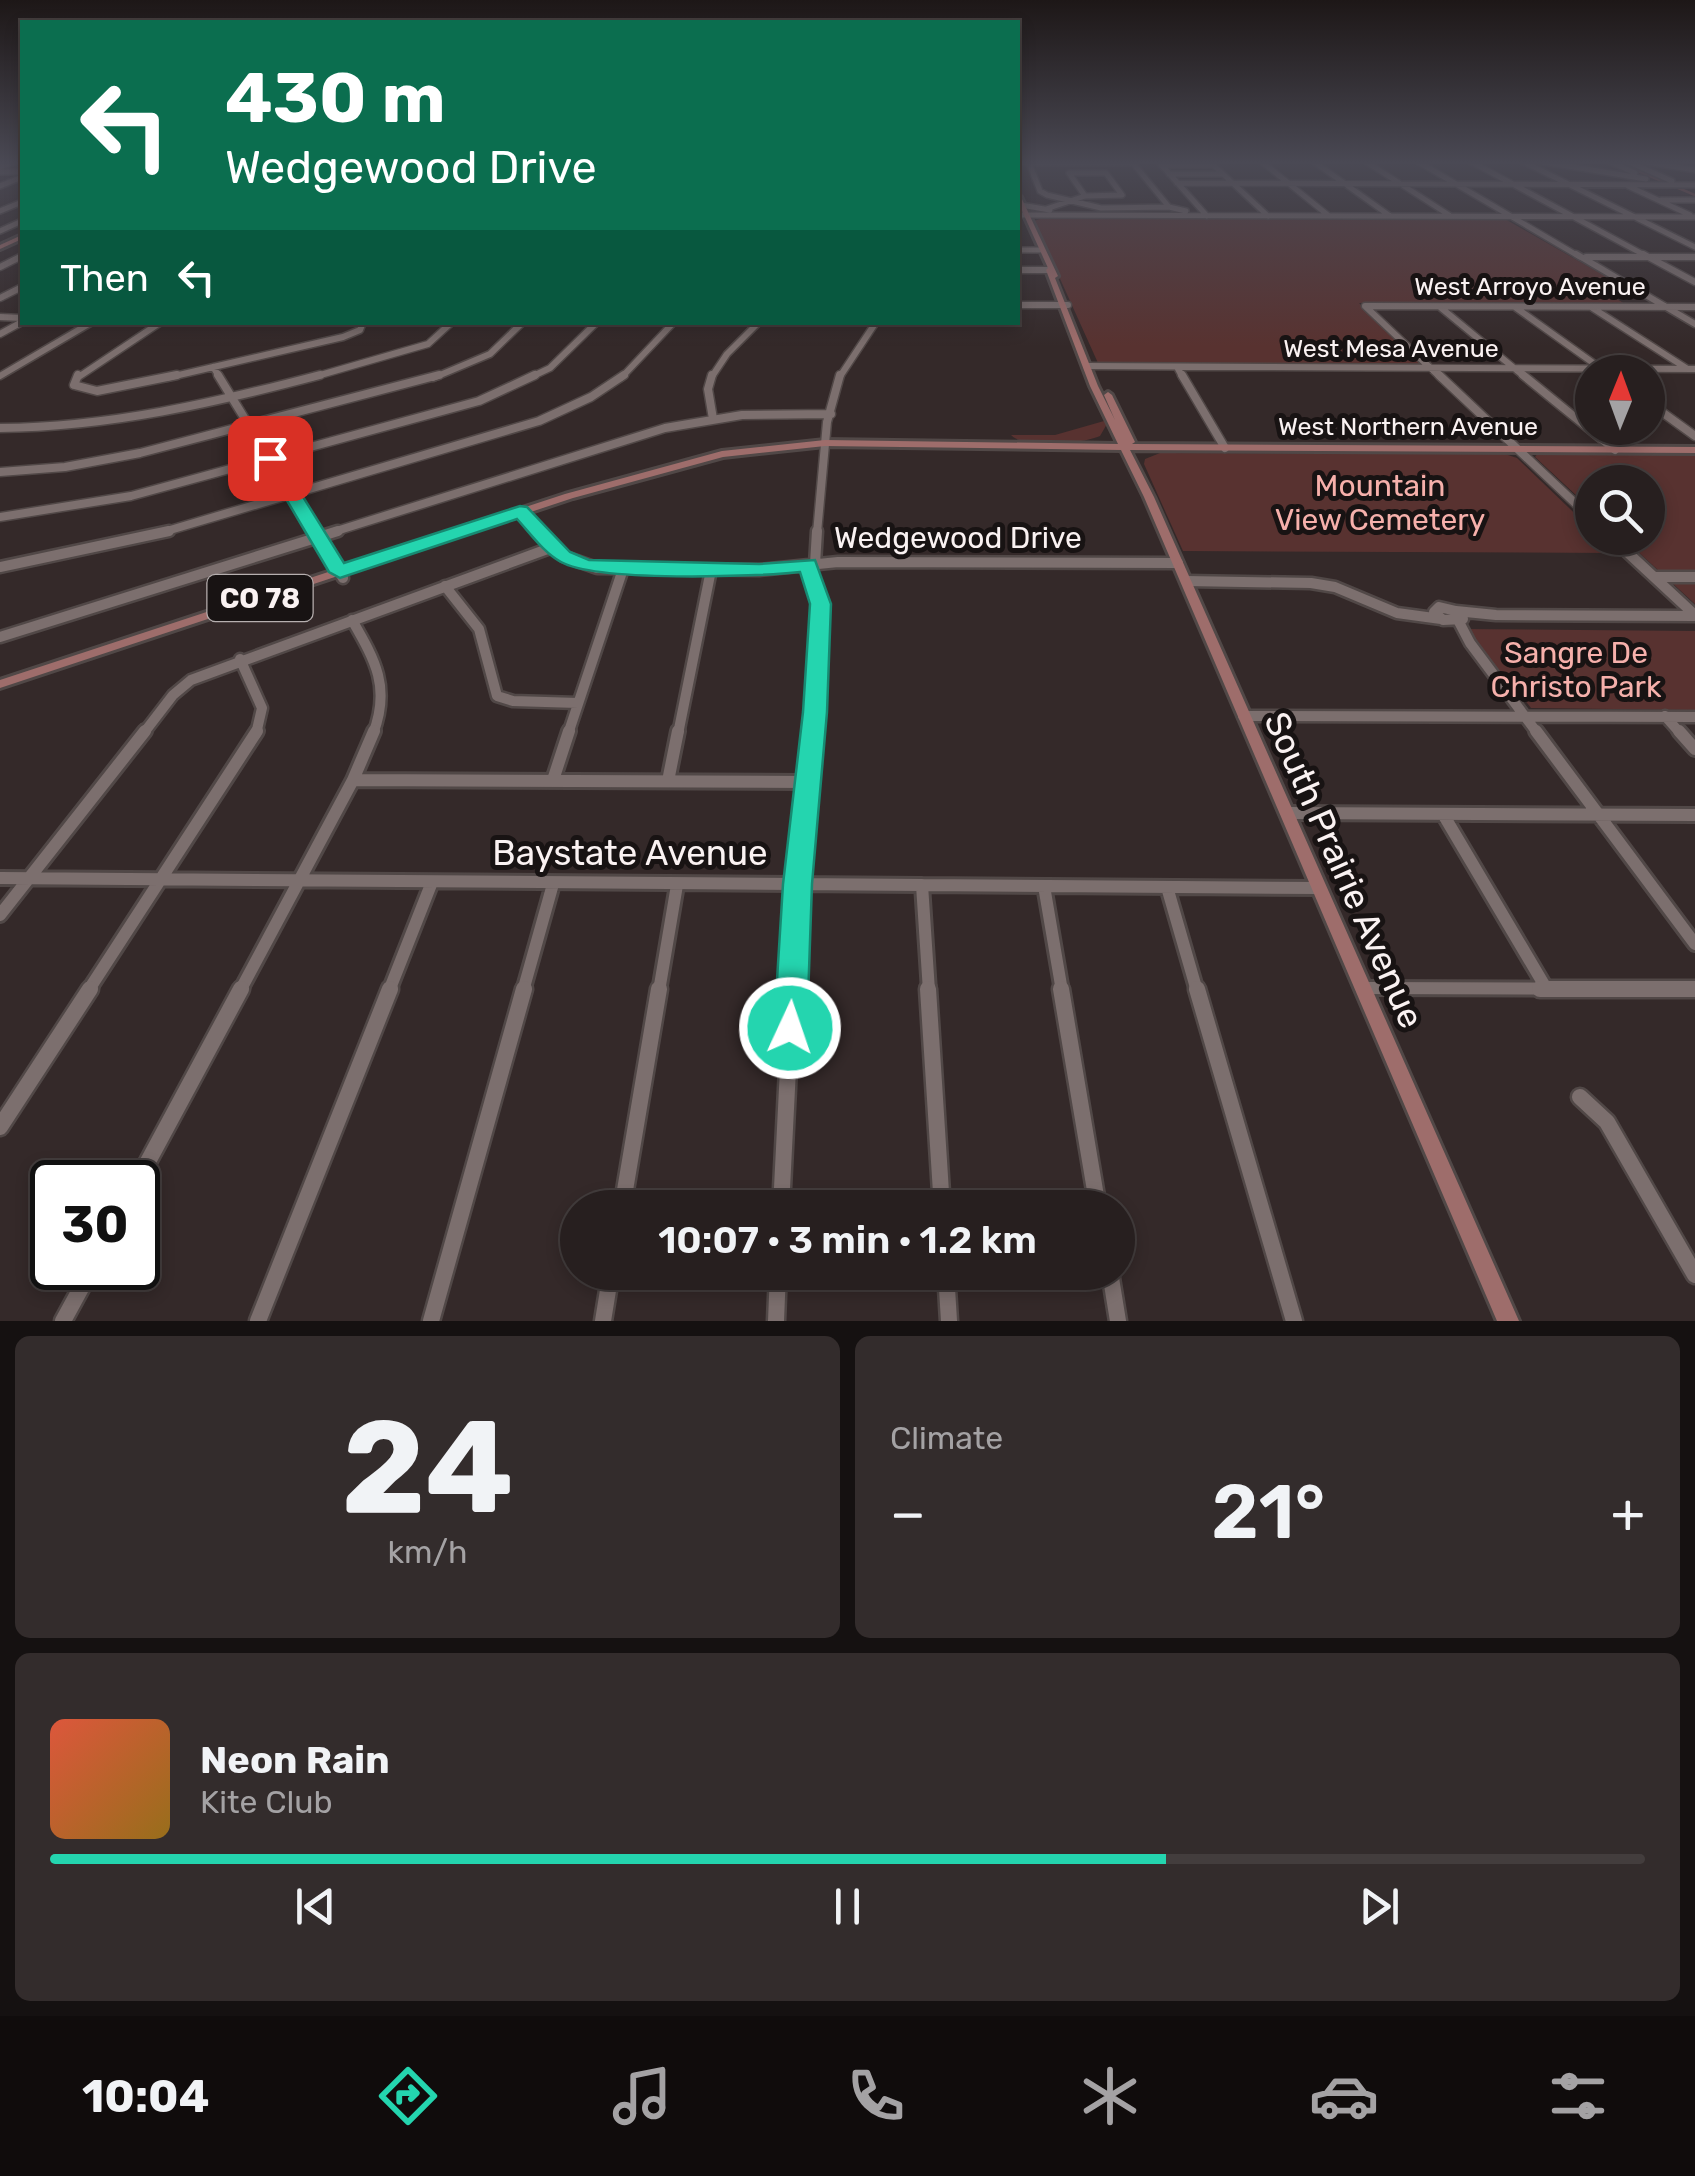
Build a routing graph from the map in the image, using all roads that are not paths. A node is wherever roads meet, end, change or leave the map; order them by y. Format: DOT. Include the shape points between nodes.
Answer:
graph roads {
  1 [pos="1027,223"];
  2 [pos="1523,223"];
  3 [pos="1584,223"];
  4 [pos="1645,223"];
  5 [pos="1695,247"];
  6 [pos="1020,250"];
  7 [pos="1040,250"];
  8 [pos="1581,257"];
  9 [pos="1649,257"];
  10 [pos="1695,257"];
  11 [pos="1020,270"];
  12 [pos="1049,270"];
  13 [pos="1695,282"];
  14 [pos="1020,304"];
  15 [pos="1064,305"];
  16 [pos="1439,306"];
  17 [pos="1514,306"];
  18 [pos="1590,306"];
  19 [pos="1666,306"];
  20 [pos="1695,307"];
  21 [pos="1695,324"];
  22 [pos="87,325"];
  23 [pos="156,325"];
  24 [pos="362,325"];
  25 [pos="449,325"];
  26 [pos="520,325"];
  27 [pos="594,325"];
  28 [pos="670,325"];
  29 [pos="755,325"];
  30 [pos="874,325"];
  31 [pos="1583,355"];
  32 [pos="1091,366"];
  33 [pos="213,367"];
  34 [pos="1177,367"];
  35 [pos="1432,368"];
  36 [pos="1517,368"];
  37 [pos="1575,369"];
  38 [pos="1665,370"];
  39 [pos="1692,370"];
  40 [pos="0,376"];
  41 [pos="232,395"];
  42 [pos="831,414"];
  43 [pos="1665,414"];
  44 [pos="713,418"];
  45 [pos="251,424"];
  46 [pos="1112,426"];
  47 [pos="0,428"];
  48 [pos="1695,436"];
  49 [pos="1075,444"];
  50 [pos="825,446"];
  51 [pos="1010,446"];
  52 [pos="1124,446"];
  53 [pos="1161,448"];
  54 [pos="1225,448"];
  55 [pos="1519,450"];
  56 [pos="1615,450"];
  57 [pos="1695,450"];
  58 [pos="270,458"];
  59 [pos="1135,466"];
  60 [pos="0,472"];
  61 [pos="295,495"];
  62 [pos="1575,503"];
  63 [pos="523,514"];
  64 [pos="0,517"];
  65 [pos="318,537"];
  66 [pos="553,547"];
  67 [pos="1630,555"];
  68 [pos="811,564"];
  69 [pos="1178,564"];
  70 [pos="0,567"];
  71 [pos="623,570"];
  72 [pos="711,570"];
  73 [pos="341,575"];
  74 [pos="1695,577"];
  75 [pos="1654,578"];
  76 [pos="1186,581"];
  77 [pos="445,586"];
  78 [pos="1695,616"];
  79 [pos="1440,617"];
  80 [pos="1459,618"];
  81 [pos="352,620"];
  82 [pos="0,636"];
  83 [pos="1470,643"];
  84 [pos="240,659"];
  85 [pos="0,684"];
  86 [pos="0,694"];
  87 [pos="578,702"];
  88 [pos="1243,716"];
  89 [pos="1524,716"];
  90 [pos="1665,716"];
  91 [pos="1695,716"];
  92 [pos="1695,750"];
  93 [pos="353,780"];
  94 [pos="554,780"];
  95 [pos="668,781"];
  96 [pos="806,782"];
  97 [pos="1286,813"];
  98 [pos="1443,814"];
  99 [pos="1598,815"];
  100 [pos="1695,815"];
  101 [pos="0,878"];
  102 [pos="30,878"];
  103 [pos="164,880"];
  104 [pos="296,882"];
  105 [pos="432,882"];
  106 [pos="553,884"];
  107 [pos="678,884"];
  108 [pos="797,884"];
  109 [pos="922,885"];
  110 [pos="1044,886"];
  111 [pos="1167,887"];
  112 [pos="1319,888"];
  113 [pos="0,916"];
  114 [pos="1695,944"];
  115 [pos="1364,988"];
  116 [pos="1546,988"];
  117 [pos="1695,990"];
  118 [pos="1580,1097"];
  119 [pos="0,1127"];
  120 [pos="148,1160"];
  121 [pos="625,1190"];
  122 [pos="782,1190"];
  123 [pos="941,1190"];
  124 [pos="1095,1190"];
  125 [pos="1695,1275"];
  126 [pos="80,1290"];
  127 [pos="608,1290"];
  128 [pos="777,1290"];
  129 [pos="947,1290"];
  130 [pos="1113,1290"];
  131 [pos="63,1321"];
  132 [pos="258,1321"];
  133 [pos="431,1321"];
  134 [pos="603,1321"];
  135 [pos="776,1321"];
  136 [pos="948,1321"];
  137 [pos="1118,1321"];
  138 [pos="1294,1321"];
  139 [pos="1508,1321"];
  1 -- 7 [label="main road, South Prairie Avenue"];
  2 -- 8 [label="street"];
  3 -- 9 [label="street"];
  4 -- 5 [label="street"];
  6 -- 7 [label="street"];
  7 -- 12 [label="main road, South Prairie Avenue"];
  8 -- 9 [label="street"];
  8 -- 19 [label="street"];
  9 -- 10 [label="street"];
  9 -- 13 [label="street"];
  11 -- 12 [label="street"];
  12 -- 15 [label="main road, South Prairie Avenue"];
  14 -- 15 [label="street"];
  15 -- 32 [label="main road, South Prairie Avenue"];
  16 -- 17 [label="street, West Arroyo Avenue"];
  16 -- 35 [label="street, West Arroyo Avenue" via="1365,306"];
  16 -- 36 [label="street"];
  17 -- 18 [label="street, West Arroyo Avenue"];
  17 -- 31 [label="street"];
  18 -- 19 [label="street, West Arroyo Avenue"];
  18 -- 39 [label="street"];
  19 -- 20 [label="street, West Arroyo Avenue"];
  19 -- 21 [label="street"];
  22 -- 40 [label="street"];
  23 -- 33 [label="street" via="74,384 117,389"];
  24 -- 33 [label="street" via="343,338"];
  25 -- 41 [label="street" via="412,351"];
  26 -- 45 [label="street" via="496,350 457,370"];
  27 -- 58 [label="street" via="558,362 515,387"];
  28 -- 61 [label="street" via="625,374 568,408 504,434"];
  29 -- 44 [label="street" via="709,379"];
  30 -- 42 [label="street" via="839,378"];
  32 -- 34 [label="street, West Mesa Avenue"];
  32 -- 46 [label="main road, South Prairie Avenue"];
  32 -- 52 [label="main road, South Prairie Avenue" via="1130,442"];
  33 -- 41 [label="street"];
  34 -- 35 [label="street, West Mesa Avenue"];
  34 -- 54 [label="street"];
  35 -- 36 [label="street, West Mesa Avenue"];
  35 -- 55 [label="street"];
  36 -- 37 [label="street, West Mesa Avenue"];
  36 -- 56 [label="street"];
  38 -- 39 [label="street, West Mesa Avenue"];
  41 -- 45 [label="street"];
  41 -- 47 [label="street" via="96,425"];
  42 -- 44 [label="street"];
  42 -- 50 [label="street"];
  43 -- 48 [label="street"];
  44 -- 65 [label="street"];
  45 -- 58 [label="street"];
  45 -- 60 [label="street" via="110,459"];
  46 -- 49 [label="main road" via="1104,437"];
  46 -- 52 [label="main road, South Prairie Avenue"];
  49 -- 51 [label="main road, West Northern Avenue / CO 78"];
  49 -- 52 [label="main road, West Northern Avenue / CO 78"];
  50 -- 51 [label="main road, West Northern Avenue / CO 78"];
  50 -- 63 [label="main road, West Northern Avenue / CO 78" via="723,459"];
  50 -- 68 [label="street"];
  51 -- 52 [label="main road, West Northern Avenue / CO 78"];
  52 -- 53 [label="main road, West Northern Avenue / CO 78"];
  52 -- 59 [label="main road, South Prairie Avenue"];
  53 -- 54 [label="main road, West Northern Avenue / CO 78"];
  53 -- 59 [label="main road"];
  54 -- 55 [label="main road, West Northern Avenue / CO 78"];
  55 -- 56 [label="main road, West Northern Avenue / CO 78"];
  55 -- 62 [label="street"];
  56 -- 57 [label="main road, West Northern Avenue / CO 78"];
  58 -- 61 [label="street"];
  58 -- 64 [label="street" via="131,496"];
  59 -- 69 [label="main road, South Prairie Avenue"];
  61 -- 65 [label="street"];
  61 -- 70 [label="street" via="134,542"];
  63 -- 66 [label="street, Wedgewood Drive"];
  63 -- 73 [label="main road, West Northern Avenue / CO 78"];
  65 -- 73 [label="street"];
  65 -- 82 [label="street"];
  66 -- 71 [label="street, Wedgewood Drive" via="585,566"];
  66 -- 77 [label="street"];
  67 -- 75 [label="street"];
  68 -- 69 [label="street, Wedgewood Drive"];
  68 -- 72 [label="street, Wedgewood Drive"];
  68 -- 96 [label="street" via="820,604"];
  69 -- 76 [label="main road, South Prairie Avenue"];
  71 -- 72 [label="street, Wedgewood Drive"];
  71 -- 87 [label="street"];
  72 -- 95 [label="street"];
  73 -- 85 [label="main road, West Northern Avenue / CO 78"];
  73 -- 86 [label="main road, West Northern Avenue / CO 78"];
  74 -- 75 [label="street"];
  75 -- 78 [label="street"];
  76 -- 79 [label="street" via="1311,582 1396,613"];
  76 -- 88 [label="main road, South Prairie Avenue"];
  77 -- 81 [label="street"];
  77 -- 87 [label="street" via="478,629 497,696"];
  78 -- 80 [label="street"];
  79 -- 80 [label="street" via="1443,607"];
  79 -- 83 [label="street"];
  80 -- 83 [label="street"];
  81 -- 84 [label="street"];
  81 -- 93 [label="street" via="380,668 382,691 378,721"];
  83 -- 89 [label="street"];
  84 -- 102 [label="street" via="191,680 174,695"];
  84 -- 103 [label="street" via="262,708 258,730"];
  87 -- 94 [label="street"];
  88 -- 89 [label="street"];
  88 -- 97 [label="main road, South Prairie Avenue"];
  89 -- 90 [label="street"];
  89 -- 99 [label="street"];
  90 -- 91 [label="street"];
  90 -- 92 [label="street"];
  93 -- 94 [label="street"];
  93 -- 104 [label="street"];
  94 -- 95 [label="street"];
  95 -- 96 [label="street"];
  96 -- 108 [label="street"];
  97 -- 98 [label="street"];
  97 -- 112 [label="main road, South Prairie Avenue"];
  98 -- 99 [label="street"];
  98 -- 116 [label="street"];
  99 -- 100 [label="street"];
  99 -- 114 [label="street"];
  101 -- 102 [label="street, Baystate Avenue"];
  102 -- 103 [label="street, Baystate Avenue"];
  102 -- 113 [label="street"];
  103 -- 104 [label="street, Baystate Avenue"];
  103 -- 119 [label="street"];
  104 -- 105 [label="street, Baystate Avenue"];
  104 -- 120 [label="street"];
  105 -- 106 [label="street, Baystate Avenue"];
  105 -- 132 [label="street"];
  106 -- 107 [label="street, Baystate Avenue"];
  106 -- 133 [label="street"];
  107 -- 108 [label="street, Baystate Avenue"];
  107 -- 121 [label="street"];
  108 -- 109 [label="street, Baystate Avenue"];
  108 -- 122 [label="street"];
  109 -- 110 [label="street, Baystate Avenue"];
  109 -- 123 [label="street"];
  110 -- 111 [label="street, Baystate Avenue"];
  110 -- 124 [label="street"];
  111 -- 112 [label="street, Baystate Avenue"];
  111 -- 138 [label="street"];
  112 -- 115 [label="main road, South Prairie Avenue"];
  115 -- 116 [label="street"];
  115 -- 139 [label="main road, South Prairie Avenue"];
  116 -- 117 [label="street"];
  118 -- 125 [label="street" via="1607,1122"];
  126 -- 131 [label="street"];
  127 -- 134 [label="street"];
  128 -- 135 [label="street"];
  129 -- 136 [label="street"];
  130 -- 137 [label="street"];
}
